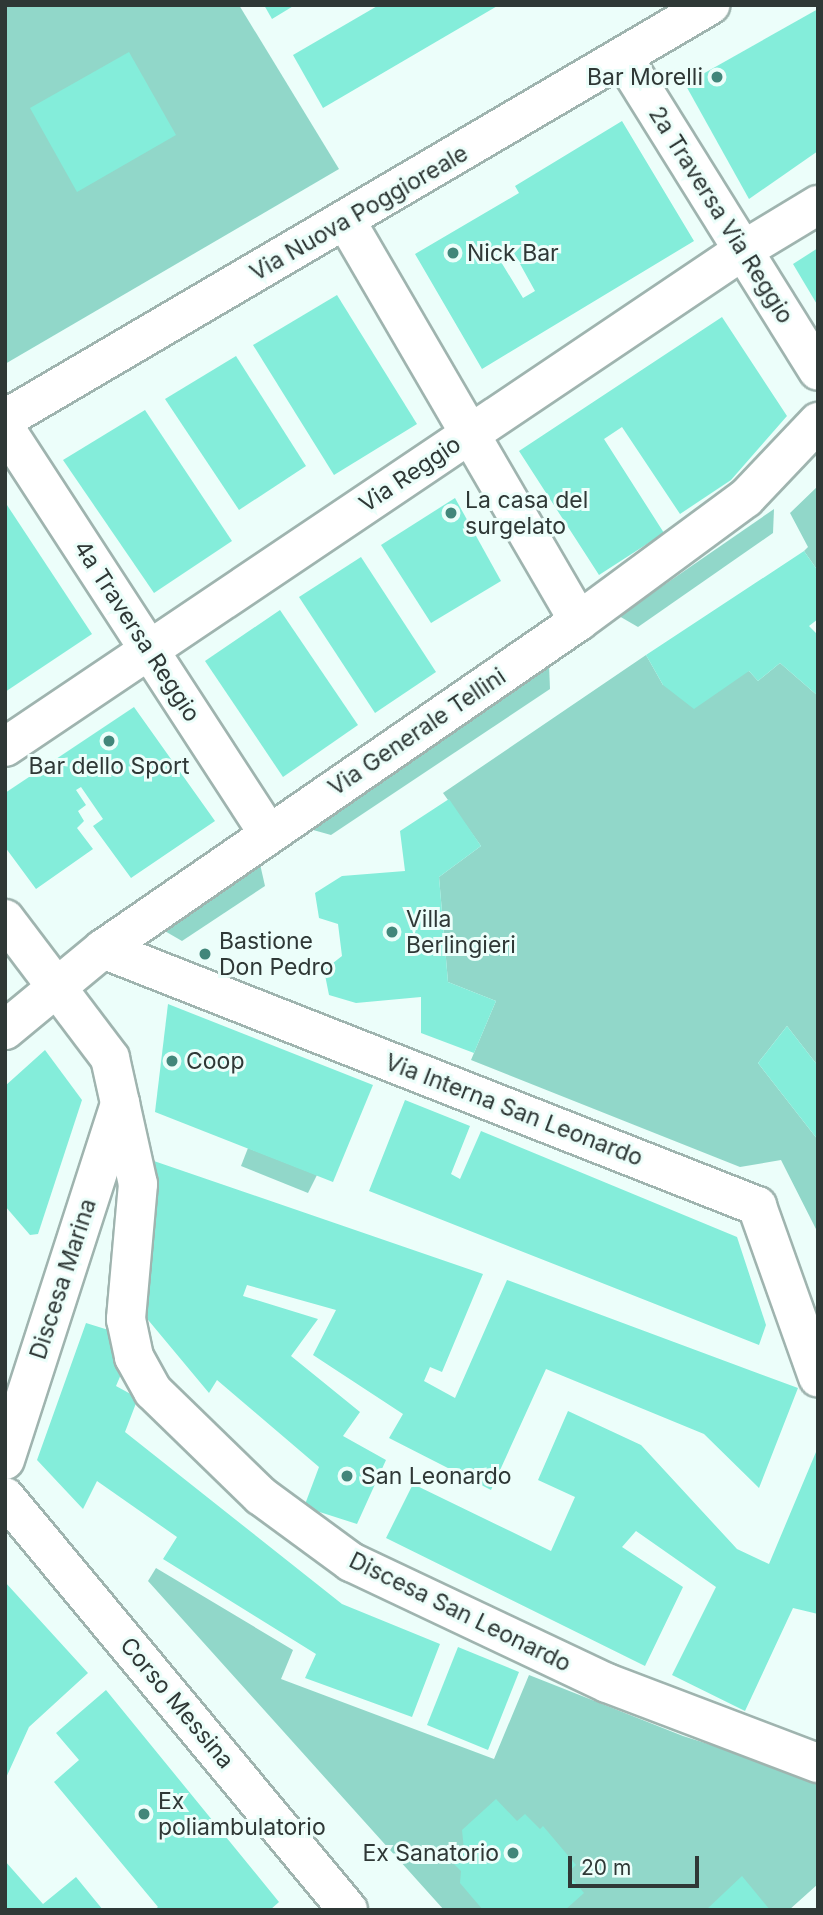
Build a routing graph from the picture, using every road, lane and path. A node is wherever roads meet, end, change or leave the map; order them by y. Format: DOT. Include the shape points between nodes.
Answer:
graph roads {
  1 [pos="704,7"];
  2 [pos="624,59"];
  3 [pos="818,205"];
  4 [pos="346,221"];
  5 [pos="743,251"];
  6 [pos="818,371"];
  7 [pos="5,419"];
  8 [pos="818,422"];
  9 [pos="5,428"];
  10 [pos="470,435"];
  11 [pos="579,621"];
  12 [pos="149,650"];
  13 [pos="5,747"];
  14 [pos="268,834"];
  15 [pos="5,919"];
  16 [pos="103,949"];
  17 [pos="57,987"];
  18 [pos="5,1030"];
  19 [pos="121,1098"];
  20 [pos="818,1377"];
  21 [pos="5,1461"];
  22 [pos="5,1497"];
  23 [pos="818,1763"];
  24 [pos="348,1910"];
  1 -- 2 [label="street, Via Nuova Poggioreale"];
  2 -- 4 [label="street, Via Nuova Poggioreale"];
  2 -- 5 [label="street, 2a Traversa Via Reggio"];
  3 -- 5 [label="street, Via Reggio"];
  4 -- 7 [label="street, Via Nuova Poggioreale"];
  4 -- 10 [label="street"];
  5 -- 6 [label="street, 2a Traversa Via Reggio"];
  5 -- 10 [label="street, Via Reggio"];
  8 -- 11 [label="street, Via Generale Tellini" via="746,498"];
  9 -- 12 [label="street, 4a Traversa Reggio"];
  10 -- 11 [label="street"];
  10 -- 12 [label="street, Via Reggio"];
  11 -- 14 [label="street, Via Generale Tellini"];
  12 -- 13 [label="street, Via Reggio"];
  12 -- 14 [label="street, 4a Traversa Reggio"];
  14 -- 16 [label="street, Via Generale Tellini"];
  15 -- 17 [label="street, Discesa San Leonardo"];
  16 -- 17 [label="street, Via Generale Tellini"];
  16 -- 20 [label="street, Via Interna San Leonardo" via="757,1206"];
  17 -- 18 [label="street, Via Generale Tellini"];
  17 -- 19 [label="street, Discesa San Leonardo" via="110,1058"];
  19 -- 21 [label="street, Discesa Marina"];
  19 -- 23 [label="street, Discesa San Leonardo" via="138,1184 126,1319 134,1357 153,1391 261,1496 351,1562 607,1683"];
  22 -- 24 [label="street, Corso Messina"];
}
